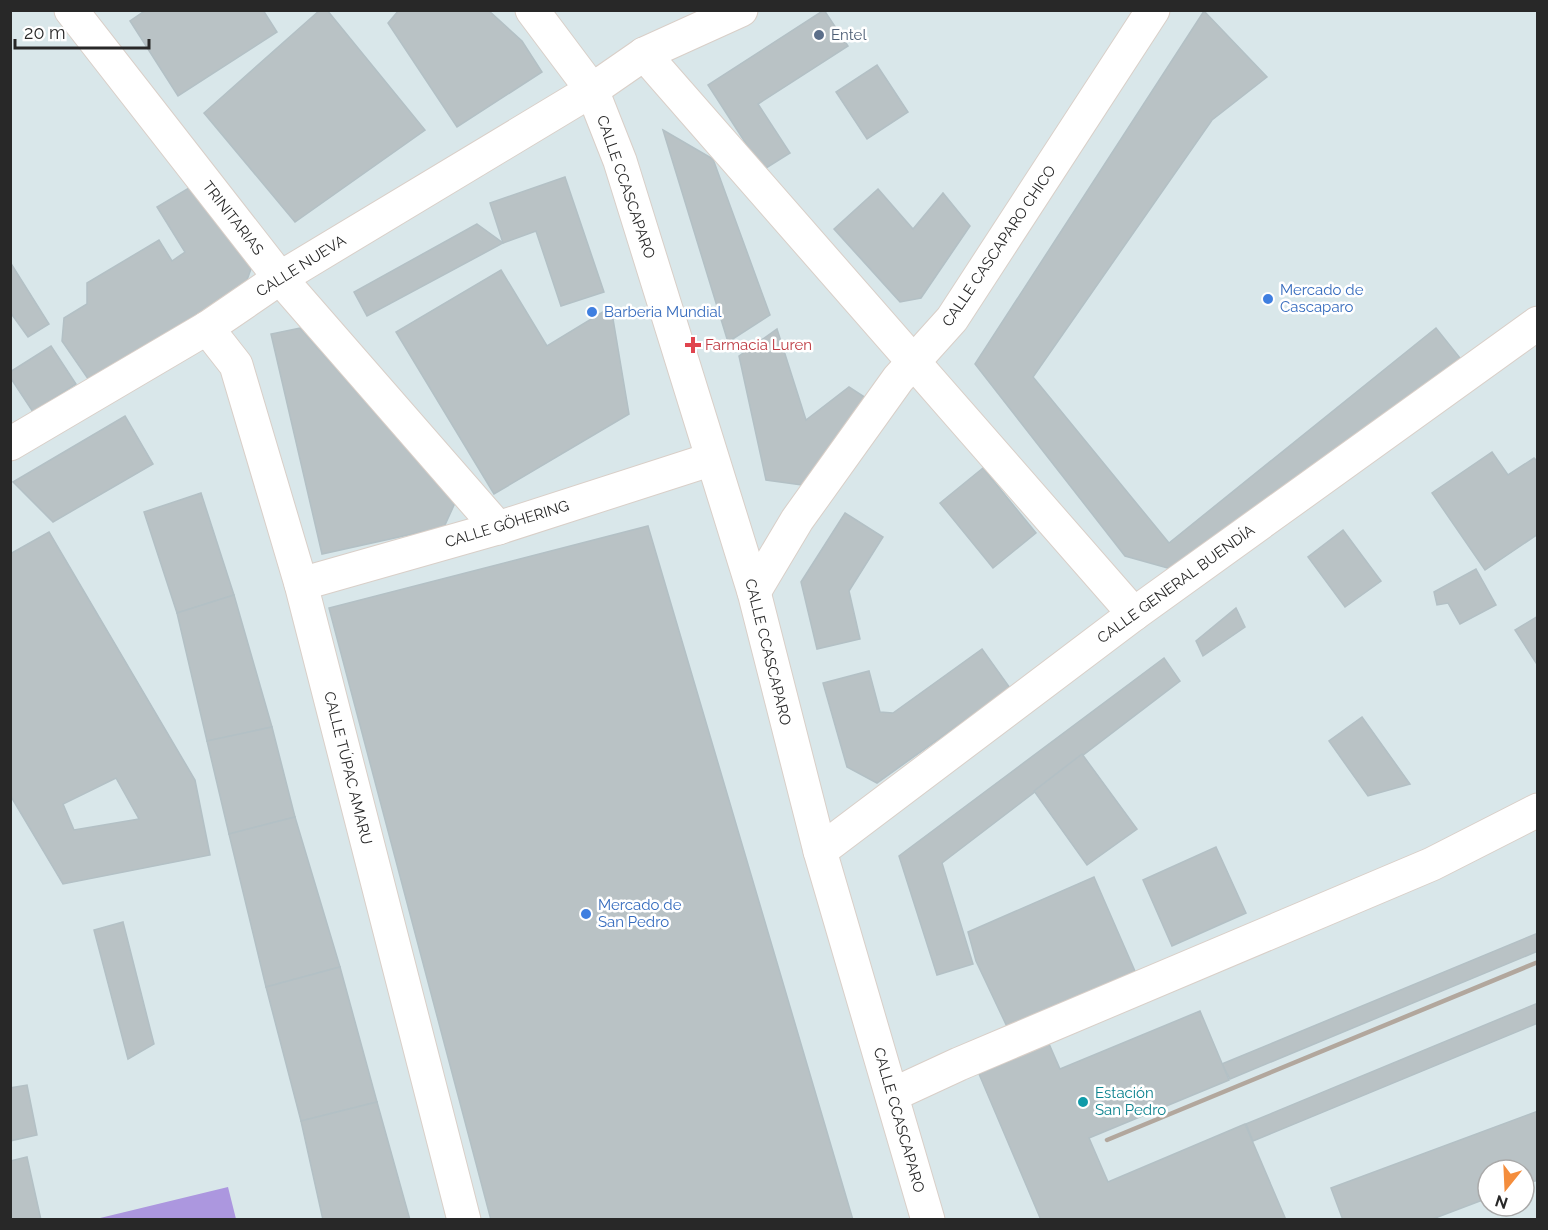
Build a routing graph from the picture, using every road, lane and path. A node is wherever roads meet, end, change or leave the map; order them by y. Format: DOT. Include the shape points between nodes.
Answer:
graph roads {
  1 [pos="71,10"];
  2 [pos="532,10"];
  3 [pos="741,10"];
  4 [pos="1153,10"];
  5 [pos="644,54"];
  6 [pos="592,90"];
  7 [pos="280,278"];
  8 [pos="1538,323"];
  9 [pos="207,328"];
  10 [pos="912,363"];
  11 [pos="10,444"];
  12 [pos="712,459"];
  13 [pos="498,528"];
  14 [pos="301,584"];
  15 [pos="754,592"];
  16 [pos="1134,614"];
  17 [pos="1538,810"];
  18 [pos="820,851"];
  19 [pos="892,1095"];
  20 [pos="464,1220"];
  21 [pos="928,1220"];
  1 -- 7 [label="street, TRINITARIAS"];
  2 -- 6 [label="street, CALLE CCASCAPARO"];
  3 -- 5 [label="street, CALLE NUEVA"];
  4 -- 10 [label="street, CALLE CASCAPARO CHICO" via="952,319"];
  5 -- 6 [label="street, CALLE NUEVA"];
  5 -- 10 [label="street"];
  6 -- 7 [label="street, CALLE NUEVA"];
  6 -- 12 [label="street, CALLE CCASCAPARO" via="620,161"];
  7 -- 9 [label="street, CALLE NUEVA"];
  7 -- 13 [label="street, TRINITARIAS"];
  8 -- 16 [label="street, CALLE GENERAL BUENDÍA"];
  9 -- 11 [label="street, CALLE NUEVA"];
  9 -- 14 [label="street, CALLE TÚPAC AMARU" via="236,366"];
  10 -- 15 [label="street, CALLE CASCAPARO CHICO" via="797,520"];
  10 -- 16 [label="street"];
  12 -- 13 [label="street, CALLE GÖHERING"];
  12 -- 15 [label="street, CALLE CCASCAPARO"];
  13 -- 14 [label="street, CALLE GÖHERING"];
  14 -- 20 [label="street, CALLE TÚPAC AMARU"];
  15 -- 18 [label="street, CALLE CCASCAPARO"];
  16 -- 18 [label="street, CALLE GENERAL BUENDÍA"];
  17 -- 19 [label="street" via="1432,864"];
  18 -- 19 [label="street, CALLE CCASCAPARO"];
  19 -- 21 [label="street, CALLE CCASCAPARO"];
}
